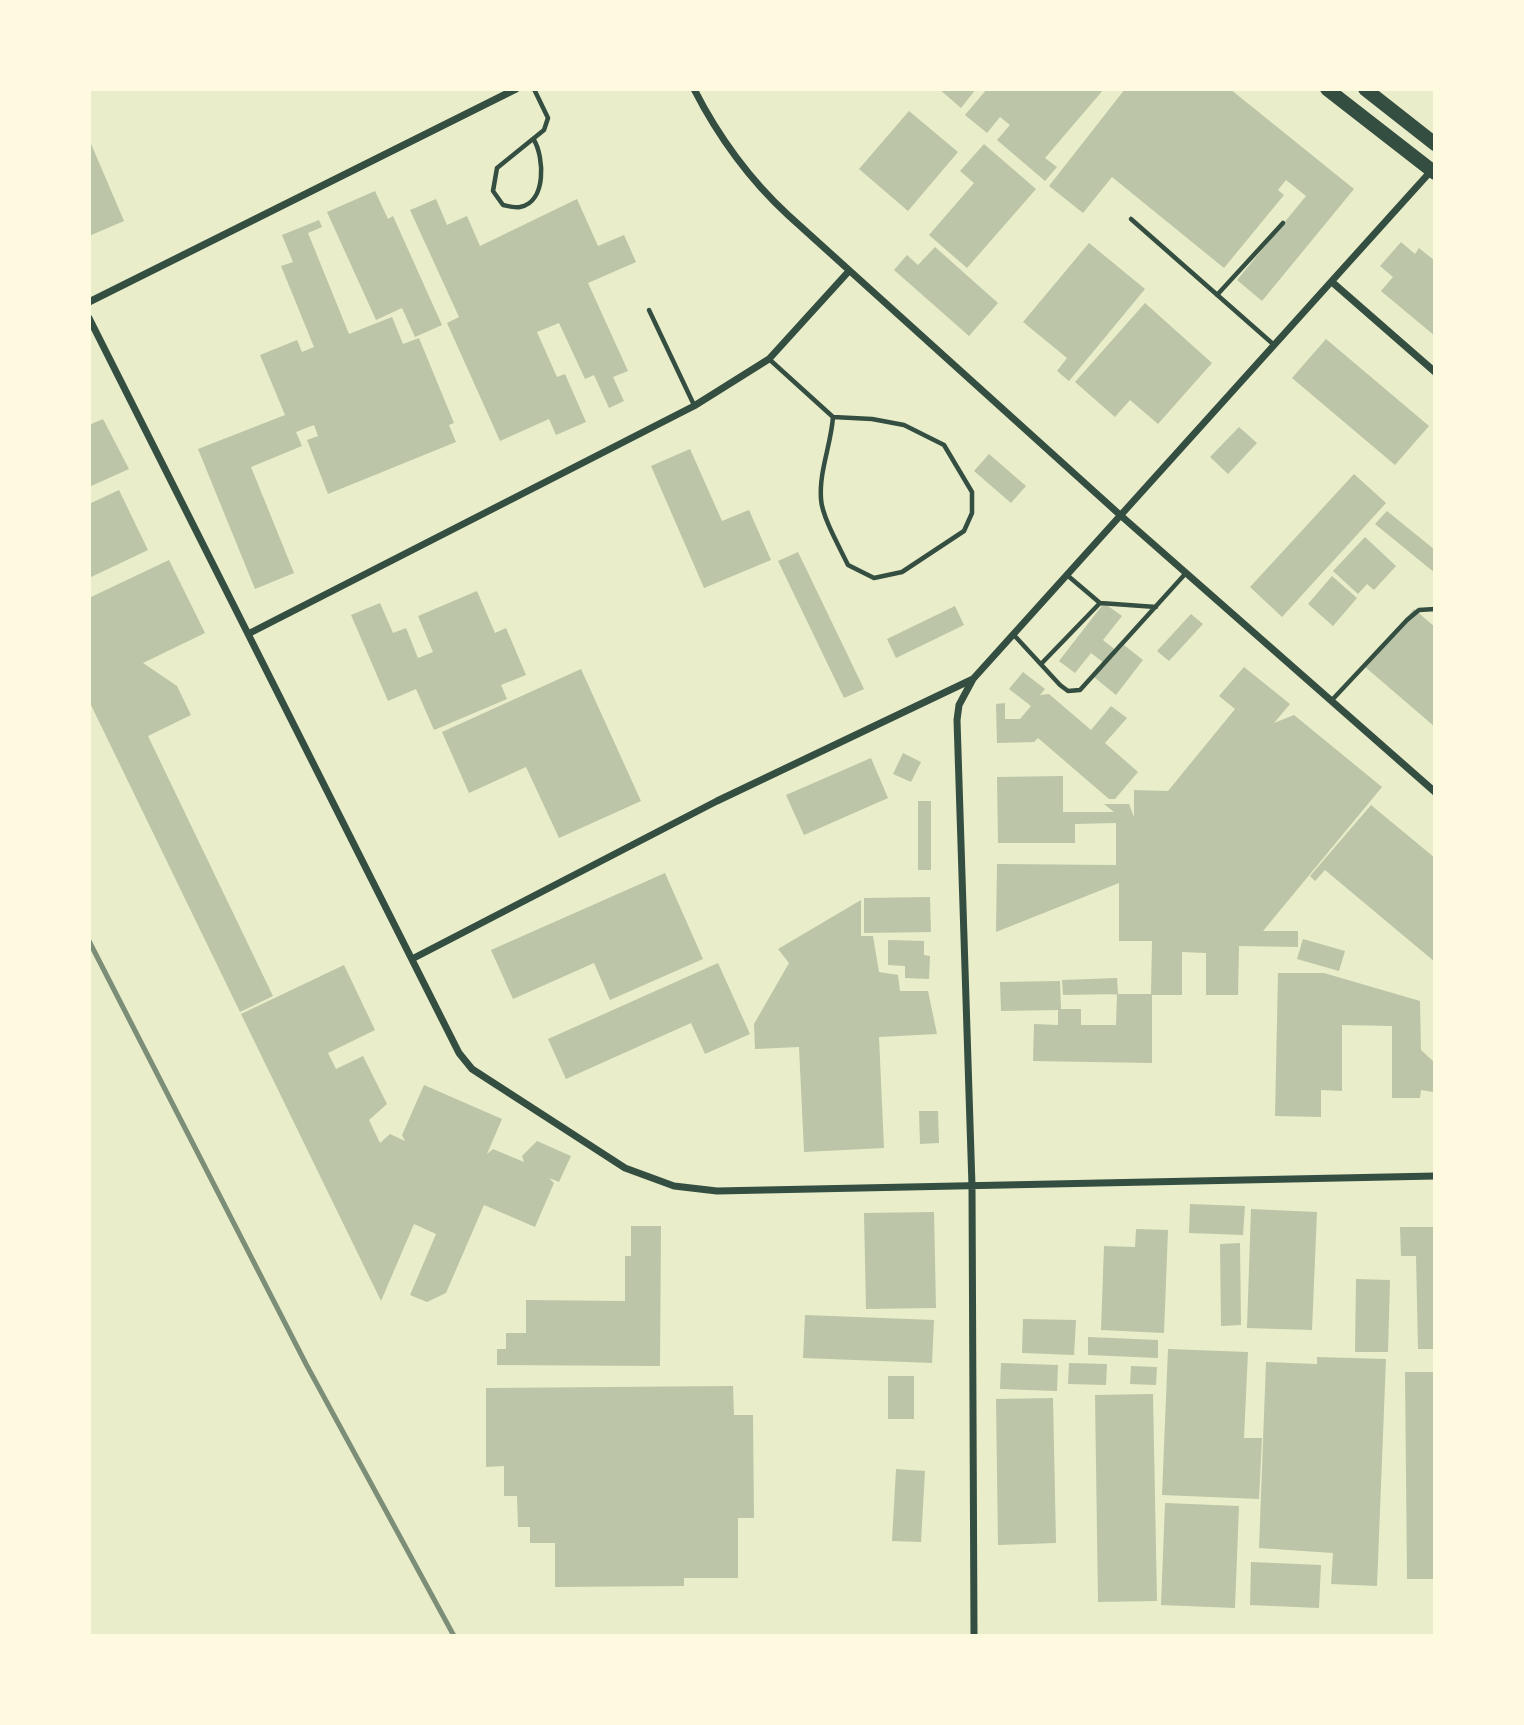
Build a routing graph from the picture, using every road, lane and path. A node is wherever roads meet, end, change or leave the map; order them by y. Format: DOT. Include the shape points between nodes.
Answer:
graph roads {
  1 [pos="516,89"];
  2 [pos="534,89"];
  3 [pos="694,89"];
  4 [pos="1327,89"];
  5 [pos="1365,89"];
  6 [pos="534,140"];
  7 [pos="1435,144"];
  8 [pos="1434,170"];
  9 [pos="1131,219"];
  10 [pos="1283,223"];
  11 [pos="849,271"];
  12 [pos="1332,282"];
  13 [pos="1217,295"];
  14 [pos="89,302"];
  15 [pos="649,310"];
  16 [pos="89,318"];
  17 [pos="1273,344"];
  18 [pos="769,359"];
  19 [pos="1435,372"];
  20 [pos="694,406"];
  21 [pos="833,417"];
  22 [pos="1119,514"];
  23 [pos="1186,573"];
  24 [pos="1066,575"];
  25 [pos="1100,603"];
  26 [pos="1156,607"];
  27 [pos="1435,609"];
  28 [pos="248,635"];
  29 [pos="1013,635"];
  30 [pos="1041,664"];
  31 [pos="973,678"];
  32 [pos="1331,701"];
  33 [pos="1435,792"];
  34 [pos="412,959"];
  35 [pos="1435,1176"];
  36 [pos="972,1186"];
  37 [pos="974,1636"];
  1 -- 14 [label="street"];
  2 -- 6 [label="lane" via="548,118 544,131"];
  3 -- 11 [label="street" via="728,149 756,185"];
  4 -- 8 [label="main road"];
  5 -- 7 [label="main road"];
  6 -- 6 [label="lane" via="497,169 493,191 503,205 521,207 534,199 542,176"];
  8 -- 12 [label="street"];
  9 -- 13 [label="lane"];
  10 -- 13 [label="lane"];
  11 -- 18 [label="street"];
  11 -- 22 [label="street"];
  12 -- 17 [label="street"];
  12 -- 19 [label="street"];
  13 -- 17 [label="lane"];
  15 -- 20 [label="lane"];
  16 -- 28 [label="street"];
  17 -- 22 [label="street"];
  18 -- 20 [label="street"];
  18 -- 21 [label="lane"];
  20 -- 28 [label="street"];
  21 -- 21 [label="lane" via="904,425 944,445 971,492 971,513 964,531 902,572 873,578 848,565 820,501"];
  22 -- 23 [label="street"];
  22 -- 24 [label="street"];
  23 -- 26 [label="lane"];
  23 -- 32 [label="street"];
  24 -- 25 [label="lane"];
  24 -- 29 [label="street"];
  25 -- 26 [label="lane"];
  25 -- 30 [label="lane"];
  26 -- 30 [label="lane" via="1080,690 1068,691"];
  27 -- 32 [label="lane" via="1419,610 1406,620"];
  28 -- 34 [label="street"];
  29 -- 30 [label="lane"];
  29 -- 31 [label="street"];
  31 -- 34 [label="street" via="717,801"];
  31 -- 36 [label="street" via="957,720"];
  32 -- 33 [label="street"];
  34 -- 36 [label="street" via="451,1040 472,1069 625,1168 647,1177 674,1186 717,1191"];
  35 -- 36 [label="street"];
  36 -- 37 [label="street"];
}
